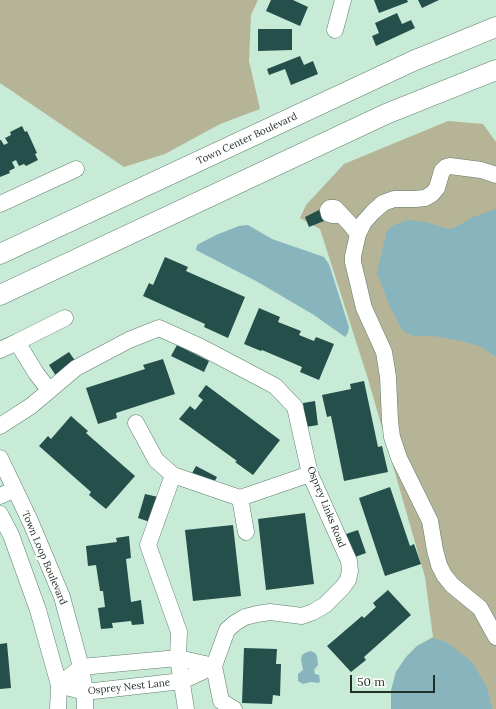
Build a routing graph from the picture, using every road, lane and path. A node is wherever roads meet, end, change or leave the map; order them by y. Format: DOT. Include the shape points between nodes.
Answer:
graph roads {
  1 [pos="343,0"];
  2 [pos="496,27"];
  3 [pos="335,30"];
  4 [pos="496,70"];
  5 [pos="76,169"];
  6 [pos="496,175"];
  7 [pos="0,204"];
  8 [pos="341,215"];
  9 [pos="358,234"];
  10 [pos="0,254"];
  11 [pos="0,295"];
  12 [pos="65,318"];
  13 [pos="17,342"];
  14 [pos="0,350"];
  15 [pos="49,390"];
  16 [pos="136,423"];
  17 [pos="0,426"];
  18 [pos="0,458"];
  19 [pos="310,474"];
  20 [pos="173,475"];
  21 [pos="15,489"];
  22 [pos="0,496"];
  23 [pos="240,498"];
  24 [pos="26,513"];
  25 [pos="1,520"];
  26 [pos="246,532"];
  27 [pos="496,637"];
  28 [pos="178,658"];
  29 [pos="214,666"];
  30 [pos="81,667"];
  31 [pos="182,681"];
  32 [pos="59,685"];
  33 [pos="85,692"];
  34 [pos="58,709"];
  35 [pos="85,709"];
  36 [pos="186,709"];
  37 [pos="234,709"];
  1 -- 3 [label="street"];
  2 -- 10 [label="main road, Town Center Boulevard" via="413,61"];
  4 -- 11 [label="main road" via="386,114"];
  5 -- 7 [label="street"];
  6 -- 9 [label="street" via="481,170 446,167 432,194 425,198 394,199 383,204 372,212"];
  8 -- 9 [label="street"];
  9 -- 27 [label="street" via="353,262 364,308 384,352 392,437 399,458 430,521 435,550 444,575 480,608"];
  12 -- 13 [label="street"];
  13 -- 14 [label="street"];
  13 -- 15 [label="street"];
  15 -- 17 [label="street, Osprey Links Road"];
  15 -- 19 [label="street, Osprey Links Road" via="76,368 129,340 159,328 275,386 295,407"];
  16 -- 20 [label="street" via="156,460"];
  18 -- 21 [label="street, Town Loop Boulevard"];
  19 -- 23 [label="street"];
  19 -- 29 [label="street, Osprey Links Road" via="349,561 348,580 334,596 314,612 302,616 270,612 246,617 235,623 227,630"];
  20 -- 23 [label="street"];
  20 -- 28 [label="street, Osprey Nest Lane" via="148,545 180,632"];
  21 -- 22 [label="street"];
  21 -- 24 [label="street, Town Loop Boulevard"];
  23 -- 26 [label="street"];
  24 -- 25 [label="street"];
  24 -- 30 [label="street, Town Loop Boulevard" via="62,597"];
  25 -- 32 [label="street" via="11,535 38,610"];
  28 -- 29 [label="street"];
  28 -- 30 [label="street"];
  28 -- 31 [label="street, Osprey Nest Lane"];
  29 -- 31 [label="street, Osprey Nest Lane"];
  29 -- 37 [label="street" via="221,701"];
  30 -- 32 [label="street"];
  30 -- 33 [label="street, Town Loop Boulevard"];
  31 -- 33 [label="street, Osprey Nest Lane"];
  31 -- 36 [label="street, Osprey Nest Lane"];
  32 -- 33 [label="street, Osprey Nest Lane"];
  32 -- 34 [label="street"];
  33 -- 35 [label="street, Town Loop Boulevard"];
}
